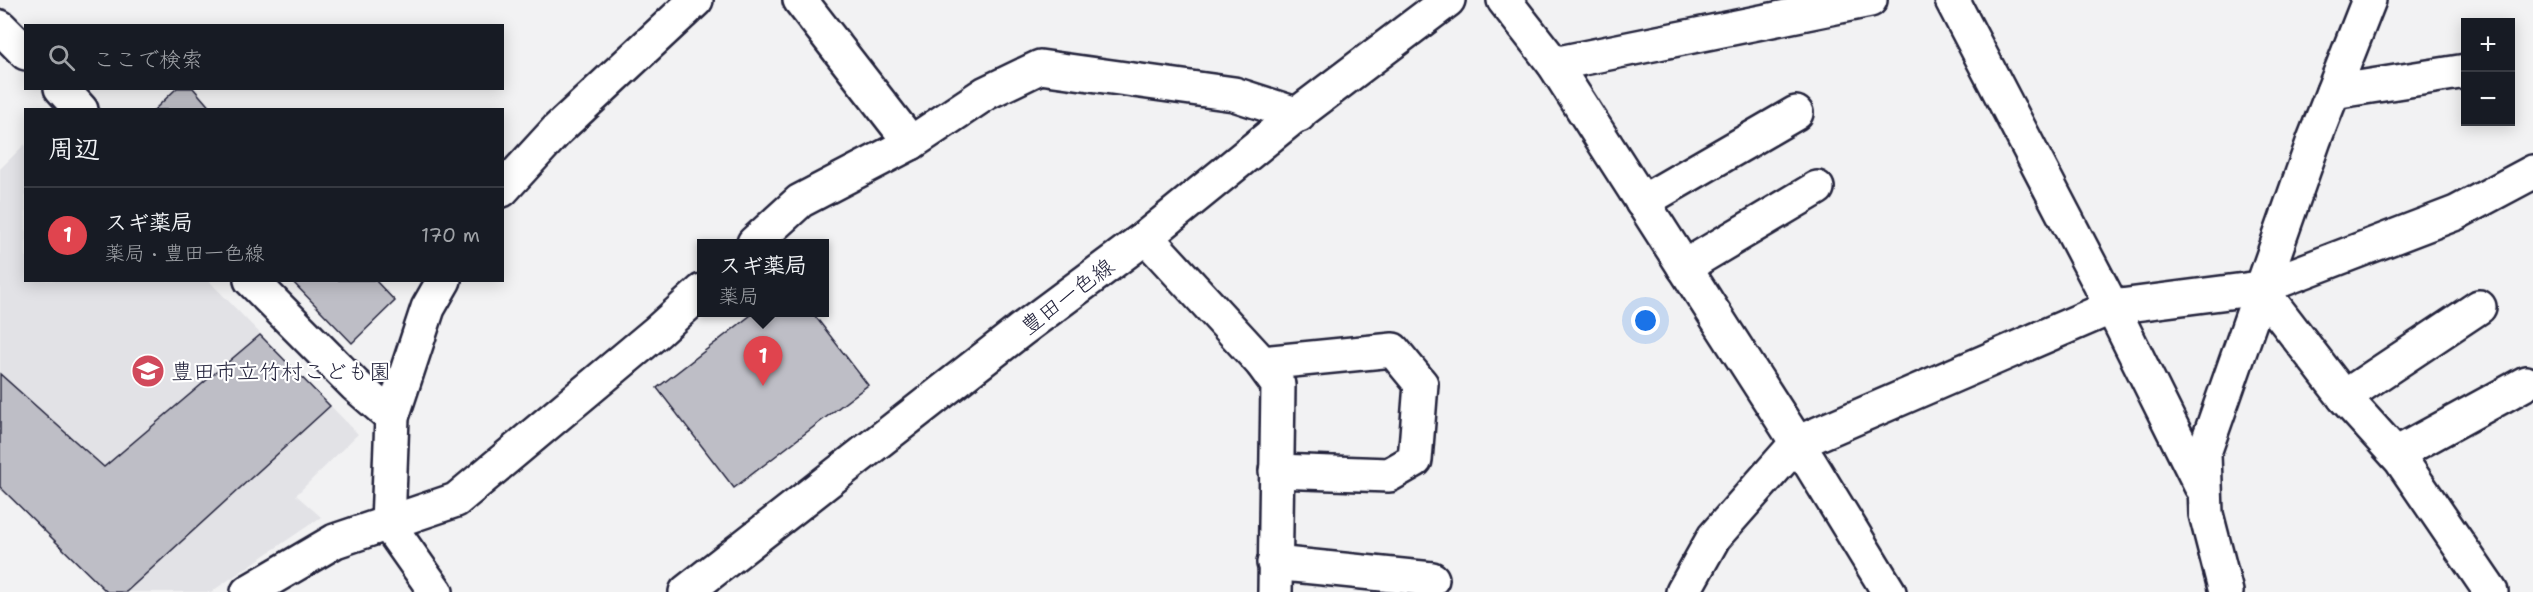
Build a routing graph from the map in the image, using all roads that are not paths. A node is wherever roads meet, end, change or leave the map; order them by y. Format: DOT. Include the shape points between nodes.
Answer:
graph roads {
  1 [pos="696,0"];
  2 [pos="800,0"];
  3 [pos="1448,0"];
  4 [pos="1504,0"];
  5 [pos="1870,0"];
  6 [pos="1952,0"];
  7 [pos="2369,0"];
  8 [pos="0,27"];
  9 [pos="24,51"];
  10 [pos="1554,64"];
  11 [pos="2461,72"];
  12 [pos="63,90"];
  13 [pos="2333,92"];
  14 [pos="79,108"];
  15 [pos="1796,113"];
  16 [pos="1299,115"];
  17 [pos="912,143"];
  18 [pos="2533,172"];
  19 [pos="504,188"];
  20 [pos="1817,188"];
  21 [pos="1642,202"];
  22 [pos="1146,237"];
  23 [pos="757,239"];
  24 [pos="1684,267"];
  25 [pos="253,282"];
  26 [pos="443,282"];
  27 [pos="2260,288"];
  28 [pos="697,296"];
  29 [pos="2112,307"];
  30 [pos="2479,307"];
  31 [pos="1262,363"];
  32 [pos="2526,383"];
  33 [pos="2344,397"];
  34 [pos="392,417"];
  35 [pos="1797,443"];
  36 [pos="2396,454"];
  37 [pos="1276,471"];
  38 [pos="2206,496"];
  39 [pos="388,525"];
  40 [pos="1275,577"];
  41 [pos="1432,579"];
  42 [pos="248,592"];
  43 [pos="436,592"];
  44 [pos="686,592"];
  45 [pos="1683,592"];
  46 [pos="1890,592"];
  47 [pos="2226,592"];
  48 [pos="2491,592"];
  1 -- 19 [label="street" via="558,129"];
  2 -- 17 [label="street"];
  3 -- 16 [label="street, 豊田一色線"];
  4 -- 10 [label="street"];
  5 -- 10 [label="street"];
  6 -- 29 [label="street"];
  7 -- 13 [label="street"];
  8 -- 9 [label="street"];
  10 -- 21 [label="street"];
  11 -- 13 [label="street"];
  12 -- 14 [label="street"];
  13 -- 27 [label="street"];
  15 -- 21 [label="street"];
  16 -- 17 [label="street" via="1234,94 1040,67 986,93"];
  16 -- 22 [label="street, 豊田一色線"];
  17 -- 23 [label="street" via="800,201"];
  18 -- 27 [label="street" via="2456,213"];
  20 -- 24 [label="street"];
  21 -- 24 [label="street"];
  22 -- 31 [label="street"];
  22 -- 44 [label="street, 豊田一色線"];
  24 -- 35 [label="street"];
  25 -- 34 [label="street" via="355,386"];
  26 -- 34 [label="street" via="429,308"];
  27 -- 29 [label="street"];
  27 -- 33 [label="street"];
  27 -- 38 [label="street" via="2204,453"];
  28 -- 39 [label="street" via="456,500"];
  29 -- 35 [label="street"];
  29 -- 38 [label="street"];
  30 -- 33 [label="street"];
  31 -- 37 [label="street" via="1278,386"];
  31 -- 37 [label="street" via="1394,350 1421,384 1415,460 1389,475"];
  32 -- 36 [label="street"];
  33 -- 36 [label="street"];
  34 -- 39 [label="street"];
  35 -- 45 [label="street" via="1714,537"];
  35 -- 46 [label="street"];
  36 -- 48 [label="street"];
  37 -- 40 [label="street"];
  38 -- 47 [label="street" via="2206,514"];
  39 -- 42 [label="street" via="335,541"];
  39 -- 43 [label="street"];
  40 -- 41 [label="street"];
}
